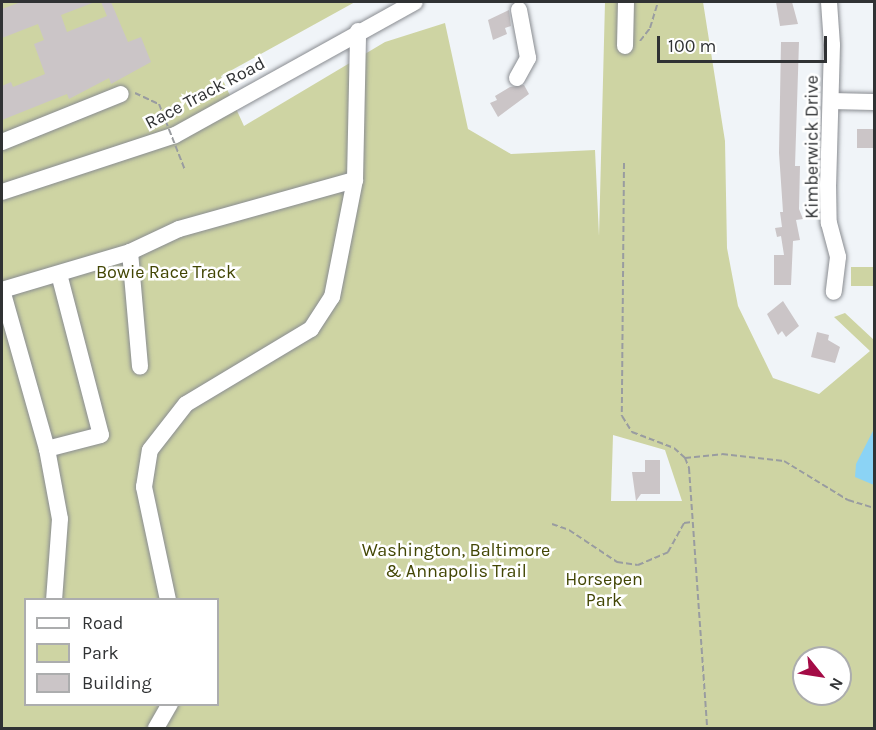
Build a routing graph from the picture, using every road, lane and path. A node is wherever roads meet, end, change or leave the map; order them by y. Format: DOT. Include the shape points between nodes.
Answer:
graph roads {
  1 [pos="415,2"];
  2 [pos="626,2"];
  3 [pos="658,2"];
  4 [pos="829,2"];
  5 [pos="518,4"];
  6 [pos="358,31"];
  7 [pos="625,46"];
  8 [pos="517,78"];
  9 [pos="121,94"];
  10 [pos="831,101"];
  11 [pos="874,102"];
  12 [pos="2,142"];
  13 [pos="624,163"];
  14 [pos="185,170"];
  15 [pos="355,180"];
  16 [pos="2,192"];
  17 [pos="130,252"];
  18 [pos="59,274"];
  19 [pos="834,292"];
  20 [pos="140,367"];
  21 [pos="47,449"];
  22 [pos="685,458"];
  23 [pos="874,508"];
  24 [pos="692,522"];
  25 [pos="552,524"];
  26 [pos="54,598"];
  27 [pos="168,598"];
  28 [pos="169,706"];
  29 [pos="156,729"];
  30 [pos="707,729"];
  1 -- 6 [label="street, Race Track Road"];
  2 -- 7 [label="street"];
  3 -- 7 [label="path" via="645,38"];
  4 -- 10 [label="street, Kimberwick Drive"];
  5 -- 8 [label="street" via="528,58"];
  6 -- 15 [label="street"];
  6 -- 16 [label="street, Race Track Road" via="175,135"];
  9 -- 12 [label="street"];
  9 -- 14 [label="path, bridge" via="135,93 159,104"];
  10 -- 11 [label="street"];
  10 -- 19 [label="street, Kimberwick Drive" via="830,223 838,256"];
  13 -- 22 [label="path" via="622,417 632,432 674,448"];
  15 -- 17 [label="street" via="179,229"];
  15 -- 27 [label="street" via="336,284 321,317 287,347 186,404 150,450 145,496"];
  17 -- 18 [label="street"];
  17 -- 20 [label="street"];
  18 -- 21 [label="street" via="101,435"];
  18 -- 21 [label="street" via="2,290"];
  21 -- 26 [label="street" via="60,519"];
  22 -- 23 [label="path" via="763,456 784,460 848,500"];
  22 -- 24 [label="path"];
  24 -- 25 [label="path" via="684,523 668,552 638,565 616,562 568,530"];
  24 -- 30 [label="path"];
  28 -- 29 [label="street"];
}
